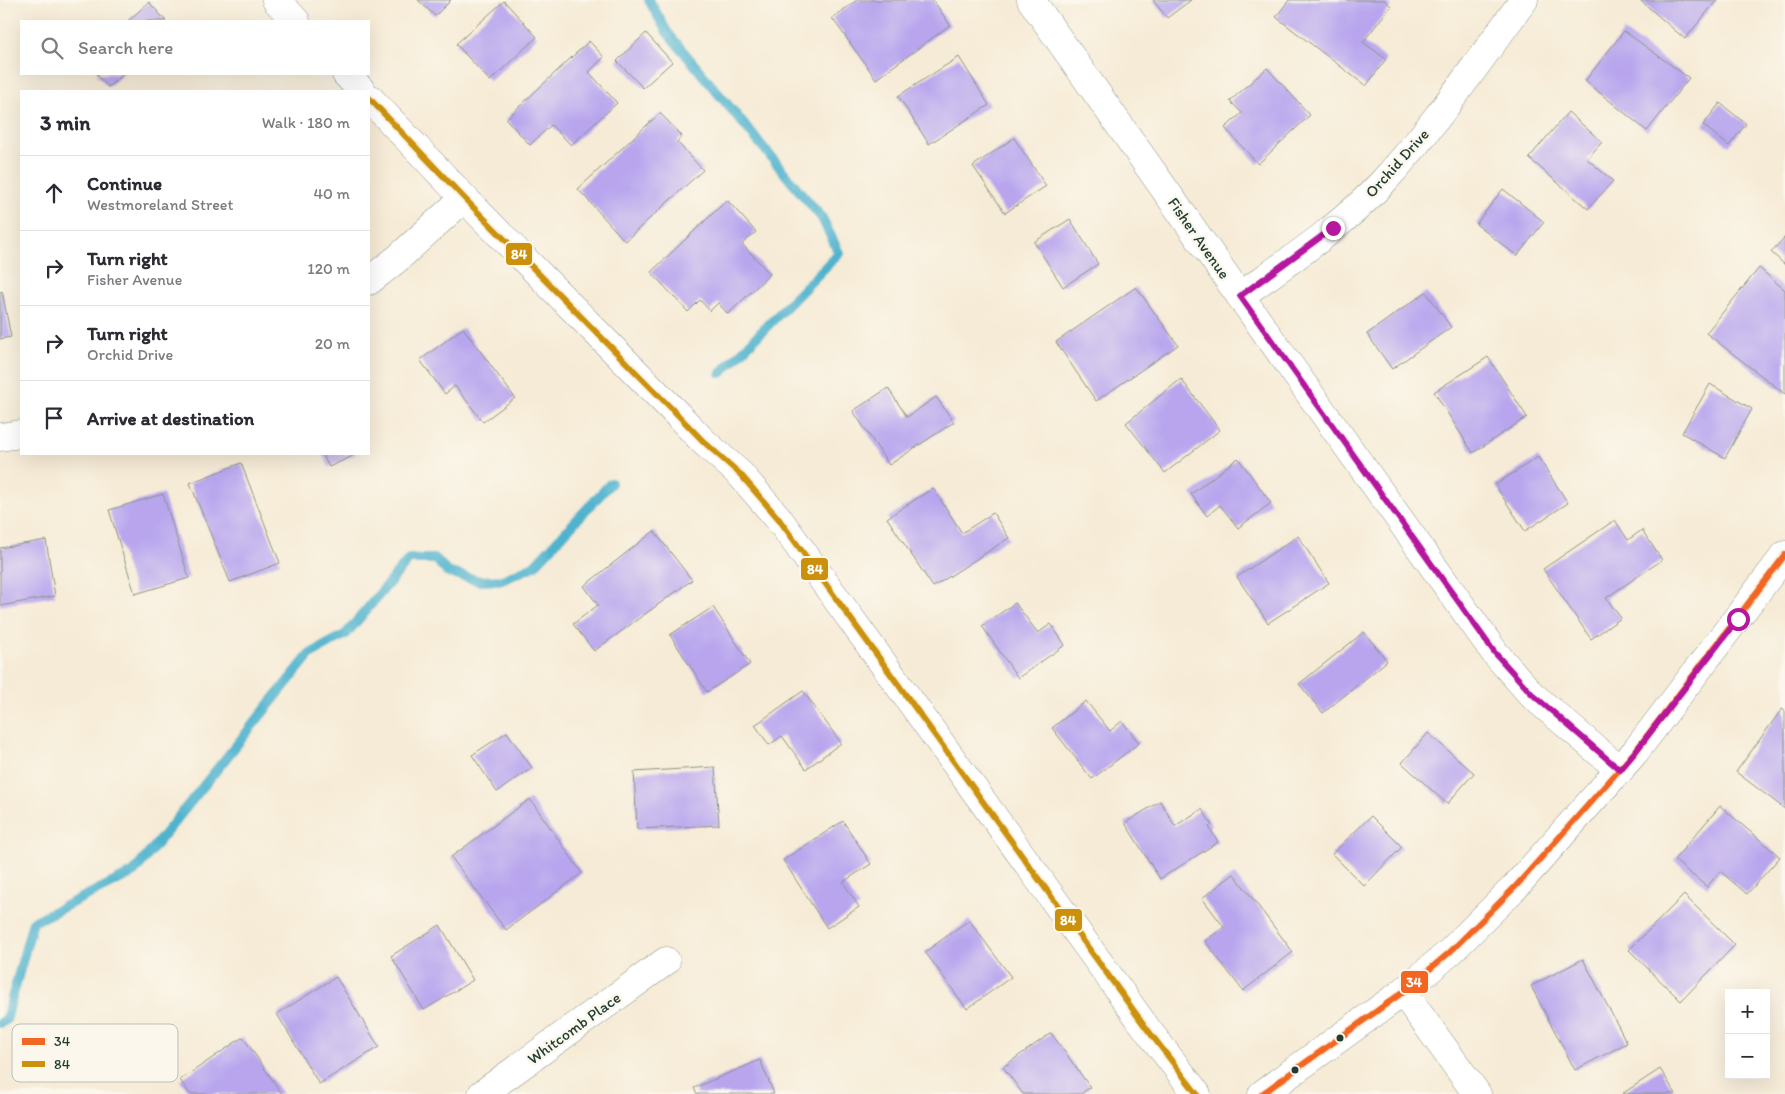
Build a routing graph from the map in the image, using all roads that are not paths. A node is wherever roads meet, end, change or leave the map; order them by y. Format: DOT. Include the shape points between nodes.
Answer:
graph roads {
  1 [pos="276,0"];
  2 [pos="1031,0"];
  3 [pos="1524,0"];
  4 [pos="295,20"];
  5 [pos="347,75"];
  6 [pos="361,90"];
  7 [pos="370,99"];
  8 [pos="464,198"];
  9 [pos="370,280"];
  10 [pos="1240,296"];
  11 [pos="20,434"];
  12 [pos="0,437"];
  13 [pos="1785,555"];
  14 [pos="1620,770"];
  15 [pos="666,961"];
  16 [pos="1403,992"];
  17 [pos="482,1094"];
  18 [pos="1197,1094"];
  19 [pos="1262,1094"];
  20 [pos="1477,1094"];
  1 -- 4 [label="street"];
  2 -- 10 [label="street, Fisher Avenue"];
  3 -- 10 [label="street, Orchid Drive" via="1424,134 1382,184 1333,228"];
  5 -- 6 [label="street"];
  7 -- 8 [label="street"];
  8 -- 9 [label="street"];
  8 -- 18 [label="street" via="704,442 740,474 778,518"];
  10 -- 14 [label="street, Fisher Avenue" via="1495,653 1532,694"];
  11 -- 12 [label="street"];
  13 -- 14 [label="street"];
  14 -- 16 [label="street" via="1516,886 1450,952"];
  15 -- 17 [label="street, Whitcomb Place"];
  16 -- 19 [label="street"];
  16 -- 20 [label="street"];
}
